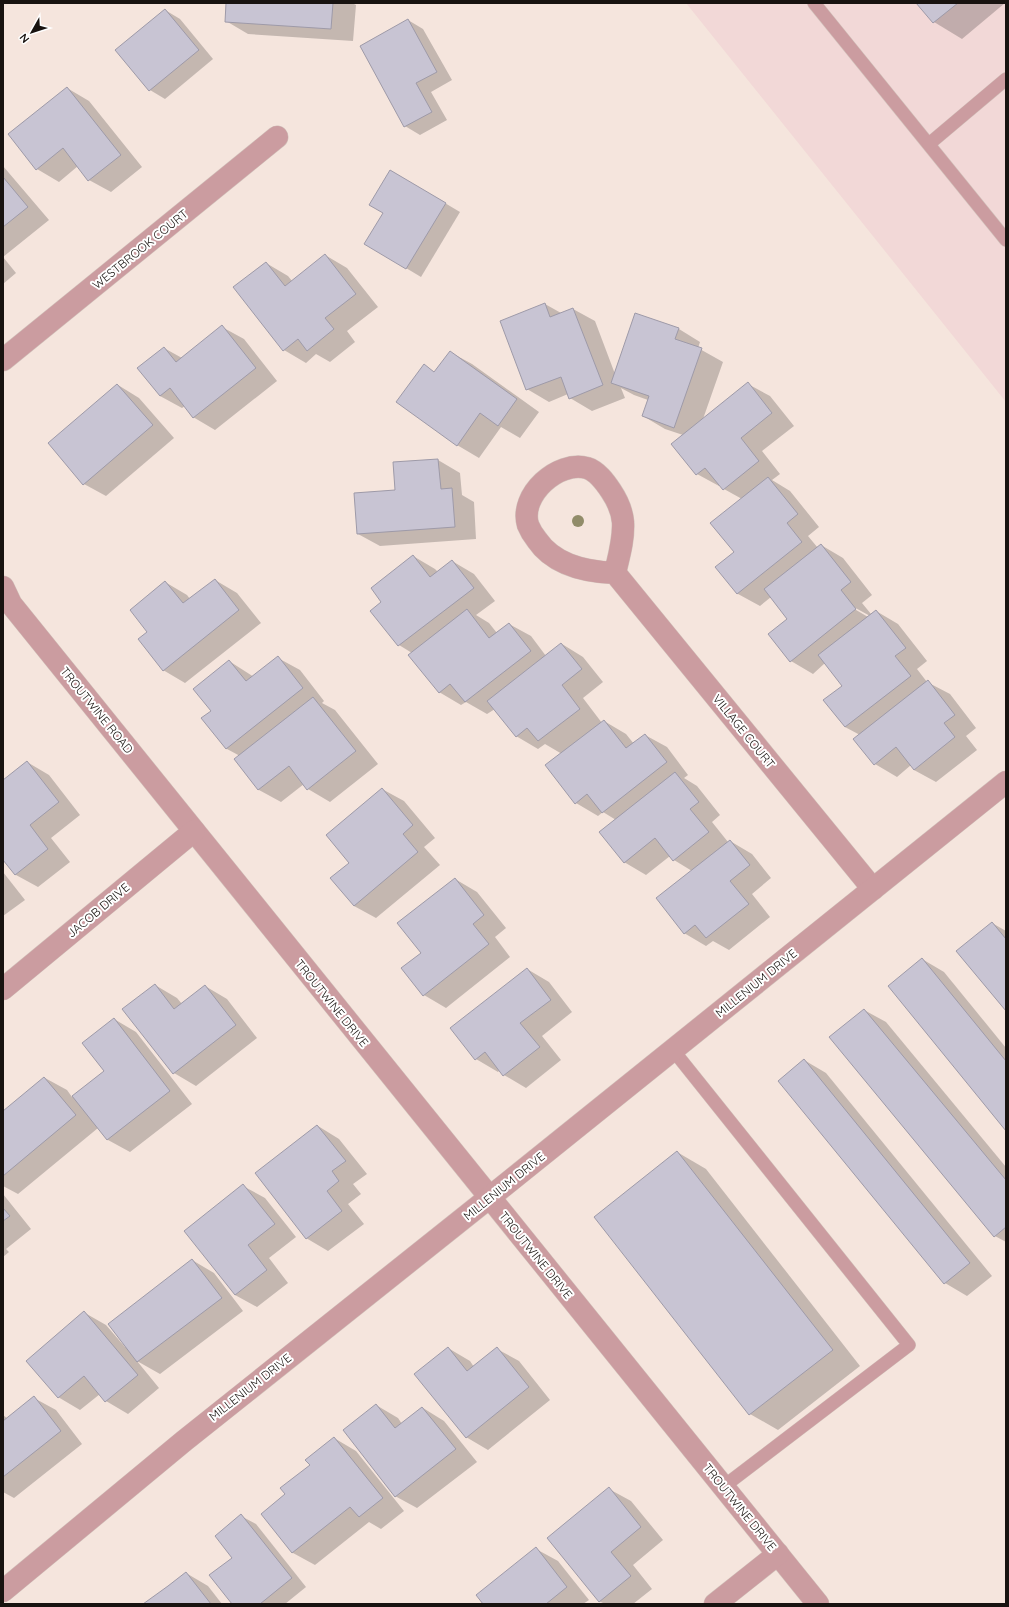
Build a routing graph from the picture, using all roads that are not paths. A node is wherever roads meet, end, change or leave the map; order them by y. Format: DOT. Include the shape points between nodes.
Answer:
graph roads {
  1 [pos="814,3"];
  2 [pos="1006,79"];
  3 [pos="277,137"];
  4 [pos="929,144"];
  5 [pos="1006,240"];
  6 [pos="3,360"];
  7 [pos="615,573"];
  8 [pos="3,587"];
  9 [pos="1006,782"];
  10 [pos="194,831"];
  11 [pos="873,889"];
  12 [pos="3,989"];
  13 [pos="673,1050"];
  14 [pos="490,1197"];
  15 [pos="723,1487"];
  16 [pos="778,1554"];
  17 [pos="3,1591"];
  18 [pos="715,1604"];
  19 [pos="818,1604"];
  1 -- 4 [label="lane"];
  2 -- 4 [label="lane"];
  3 -- 6 [label="street, WESTBROOK COURT"];
  4 -- 5 [label="lane"];
  7 -- 7 [label="street" via="591,571 557,560 548,554 532,533 528,524 531,501 543,482 552,475 576,467 587,468 606,483 614,495 623,521 621,548"];
  7 -- 11 [label="street, VILLAGE COURT"];
  8 -- 10 [label="street, TROUTWINE ROAD" via="11,604"];
  9 -- 11 [label="street, MILLENIUM DRIVE"];
  10 -- 12 [label="street, JACOB DRIVE"];
  10 -- 14 [label="street, TROUTWINE DRIVE"];
  11 -- 13 [label="street, MILLENIUM DRIVE"];
  13 -- 14 [label="street, MILLENIUM DRIVE"];
  13 -- 15 [label="lane" via="909,1344"];
  14 -- 15 [label="street, TROUTWINE DRIVE"];
  14 -- 17 [label="street, MILLENIUM DRIVE" via="184,1440"];
  15 -- 16 [label="street, TROUTWINE DRIVE"];
  16 -- 18 [label="street"];
  16 -- 19 [label="street, TROUTWINE DRIVE"];
}
